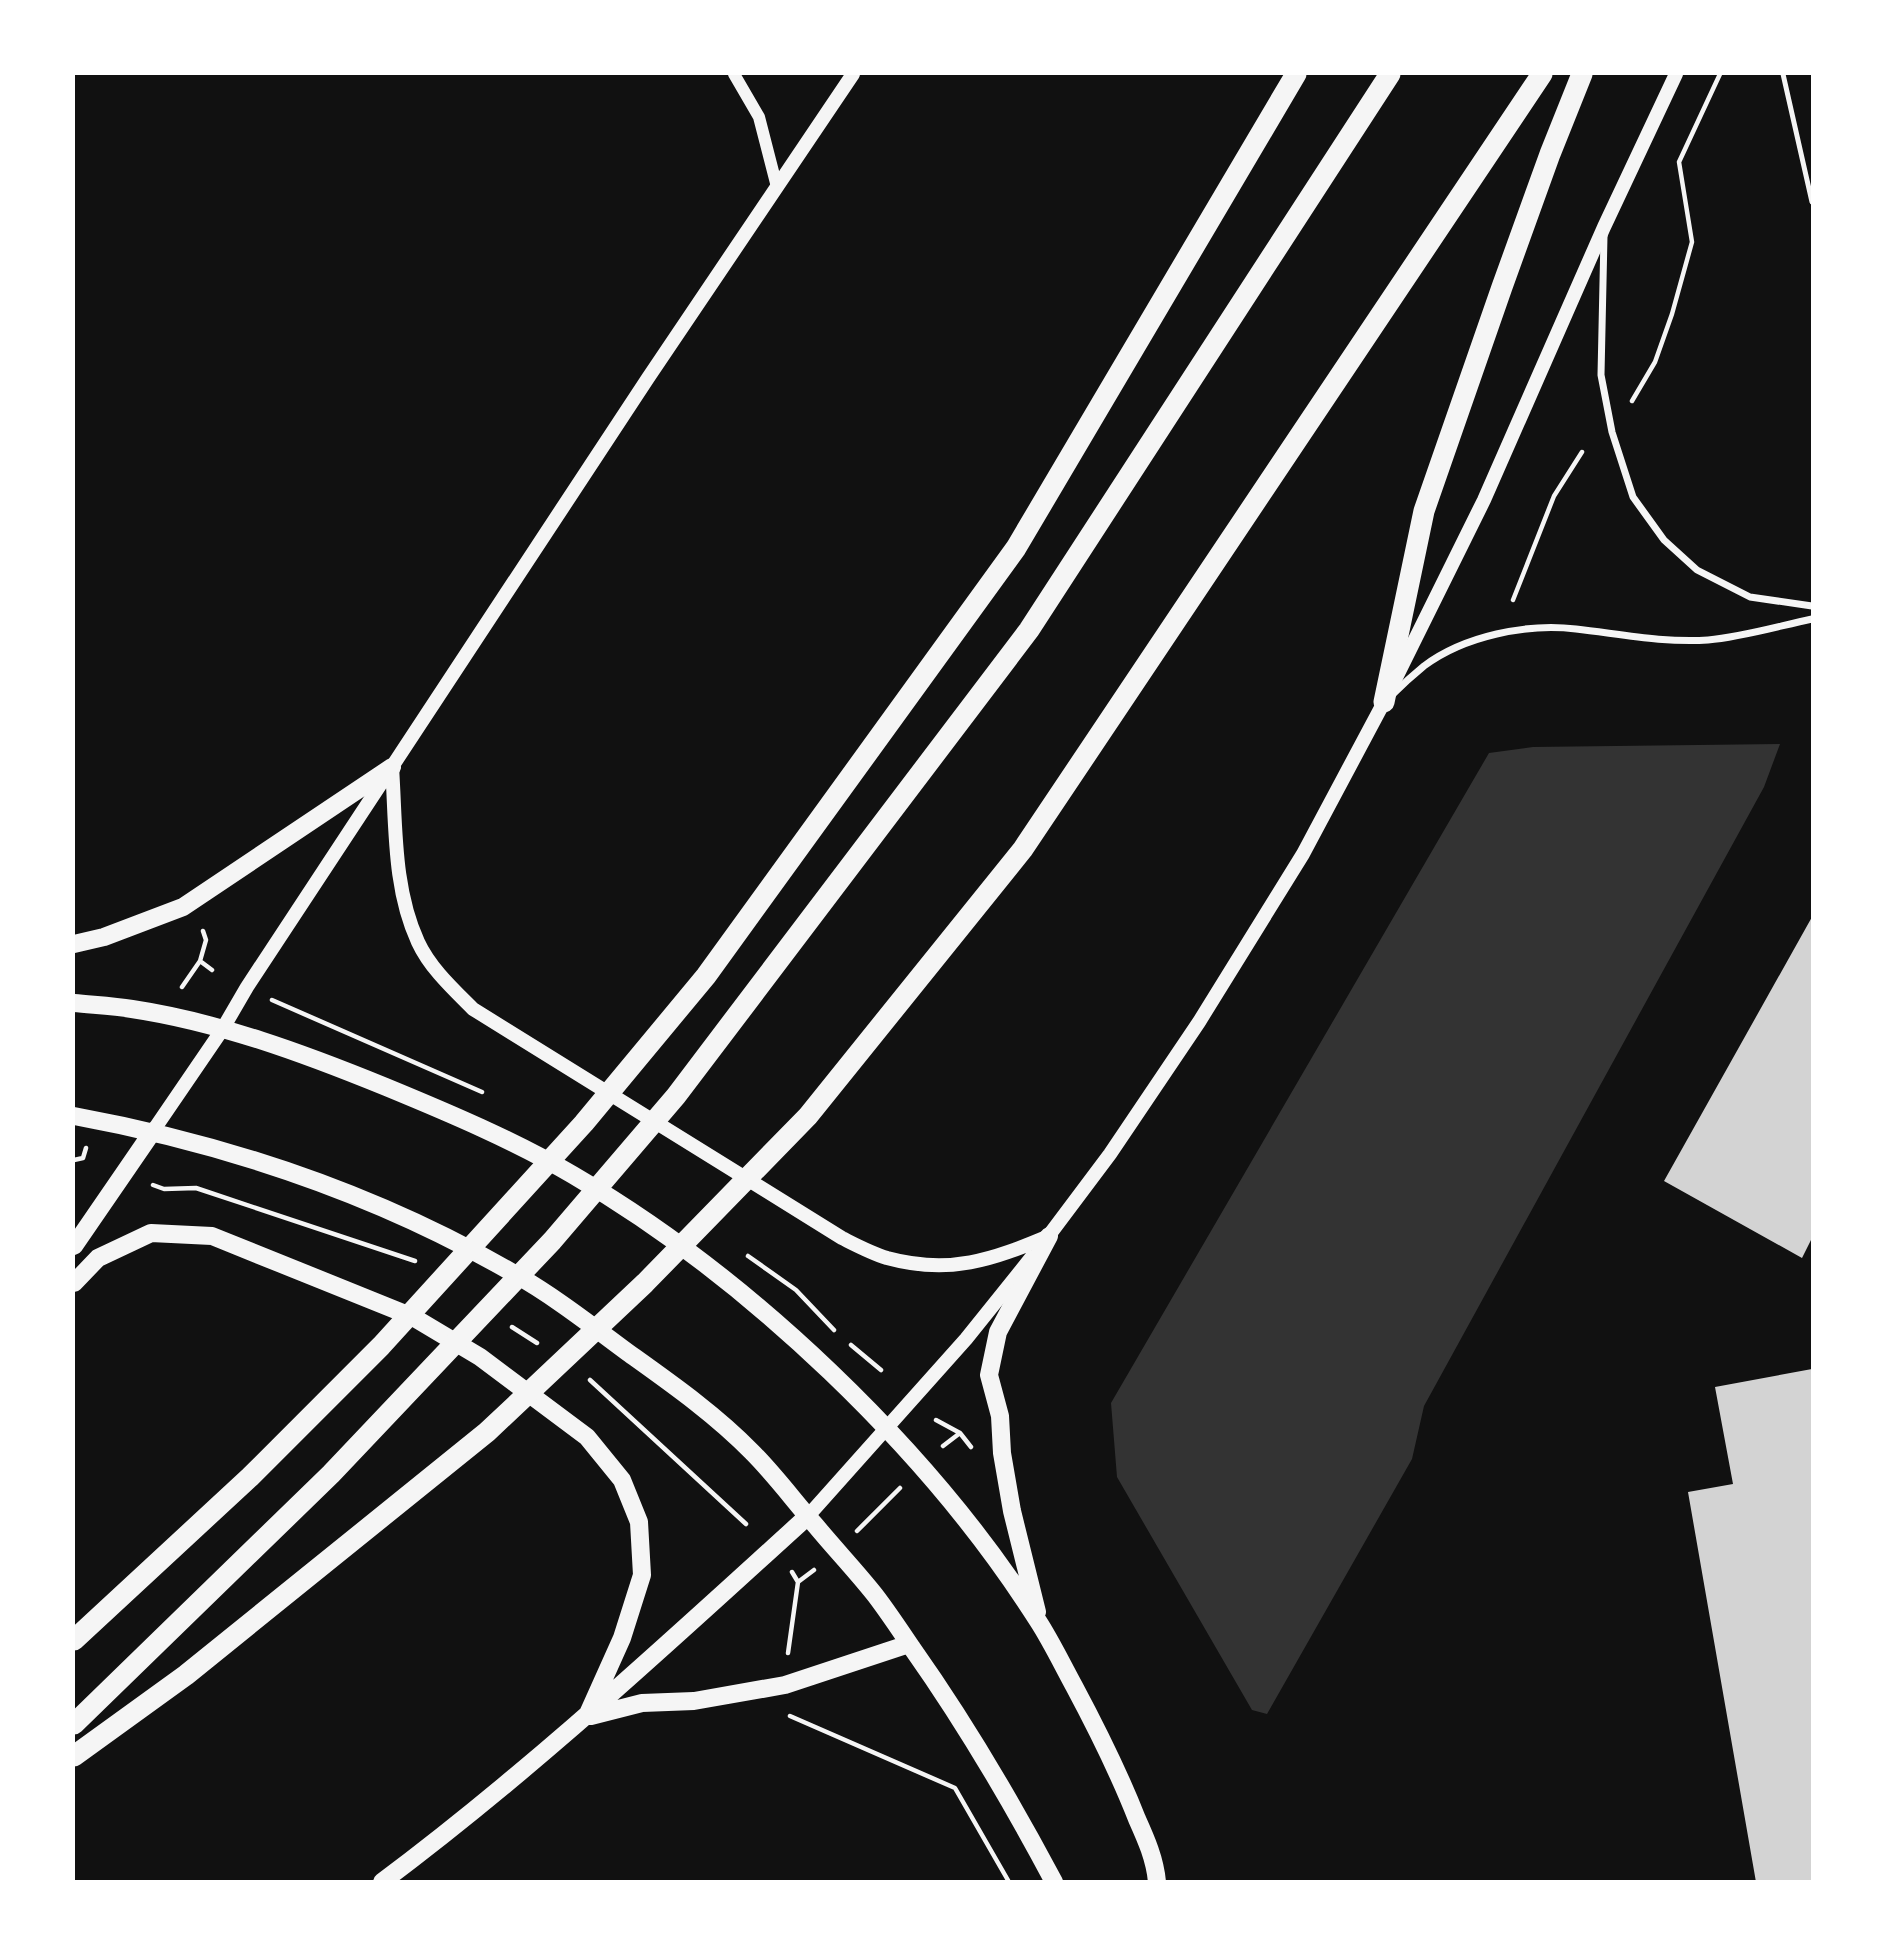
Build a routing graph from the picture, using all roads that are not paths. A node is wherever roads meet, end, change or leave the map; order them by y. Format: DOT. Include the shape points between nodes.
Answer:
graph roads {
  1 [pos="733,74"];
  2 [pos="853,74"];
  3 [pos="1296,74"];
  4 [pos="1390,74"];
  5 [pos="1542,74"];
  6 [pos="1582,74"];
  7 [pos="1676,74"];
  8 [pos="1783,74"];
  9 [pos="777,187"];
  10 [pos="1812,202"];
  11 [pos="1604,227"];
  12 [pos="1812,606"];
  13 [pos="1812,619"];
  14 [pos="1384,702"];
  15 [pos="392,767"];
  16 [pos="74,944"];
  17 [pos="74,1003"];
  18 [pos="222,1030"];
  19 [pos="74,1116"];
  20 [pos="153,1131"];
  21 [pos="1049,1236"];
  22 [pos="74,1246"];
  23 [pos="74,1283"];
  24 [pos="887,1430"];
  25 [pos="808,1516"];
  26 [pos="1039,1622"];
  27 [pos="74,1640"];
  28 [pos="909,1644"];
  29 [pos="587,1716"];
  30 [pos="74,1724"];
  31 [pos="74,1756"];
  32 [pos="382,1881"];
  33 [pos="1054,1881"];
  34 [pos="1157,1881"];
  1 -- 9 [label="street" via="759,117"];
  2 -- 9 [label="main road"];
  3 -- 27 [label="highway" via="1016,548 706,976 584,1124 381,1346 250,1477"];
  4 -- 30 [label="highway" via="1028,630 676,1096 552,1241 331,1474"];
  5 -- 31 [label="highway" via="1023,849 808,1116 645,1283 487,1432 186,1675"];
  6 -- 14 [label="highway" via="1545,166 1424,511"];
  7 -- 11 [label="main road"];
  8 -- 10 [label="lane"];
  9 -- 15 [label="main road"];
  11 -- 12 [label="street" via="1601,375 1612,432 1633,497 1664,540 1698,570 1750,597"];
  11 -- 14 [label="main road" via="1484,500"];
  13 -- 14 [label="street" via="1709,640 1657,639 1572,628 1493,635 1425,665"];
  14 -- 21 [label="main road" via="1303,854 1199,1022"];
  15 -- 16 [label="main road" via="183,907"];
  15 -- 18 [label="main road"];
  15 -- 21 [label="main road" via="405,908 419,944 441,977 473,1009 842,1238 885,1257 920,1264 963,1264 997,1257"];
  17 -- 18 [label="main road" via="133,1009"];
  18 -- 20 [label="main road"];
  18 -- 24 [label="main road" via="322,1061 418,1100 573,1175 664,1234 757,1306"];
  19 -- 20 [label="main road"];
  20 -- 22 [label="main road"];
  20 -- 25 [label="main road" via="285,1170 347,1194 514,1273 588,1323 751,1450"];
  21 -- 24 [label="main road"];
  21 -- 26 [label="main road" via="998,1332 989,1375 1000,1416 1012,1511"];
  23 -- 29 [label="main road" via="98,1258 151,1233 212,1236 413,1317 480,1357 587,1437 622,1480 639,1522 642,1575 622,1638"];
  24 -- 25 [label="main road"];
  24 -- 26 [label="main road" via="947,1498"];
  25 -- 28 [label="main road"];
  25 -- 29 [label="main road"];
  26 -- 34 [label="main road" via="1124,1784 1156,1865"];
  28 -- 29 [label="main road" via="785,1685 694,1701 642,1703"];
  28 -- 33 [label="main road" via="1002,1785"];
  29 -- 32 [label="main road"];
}
